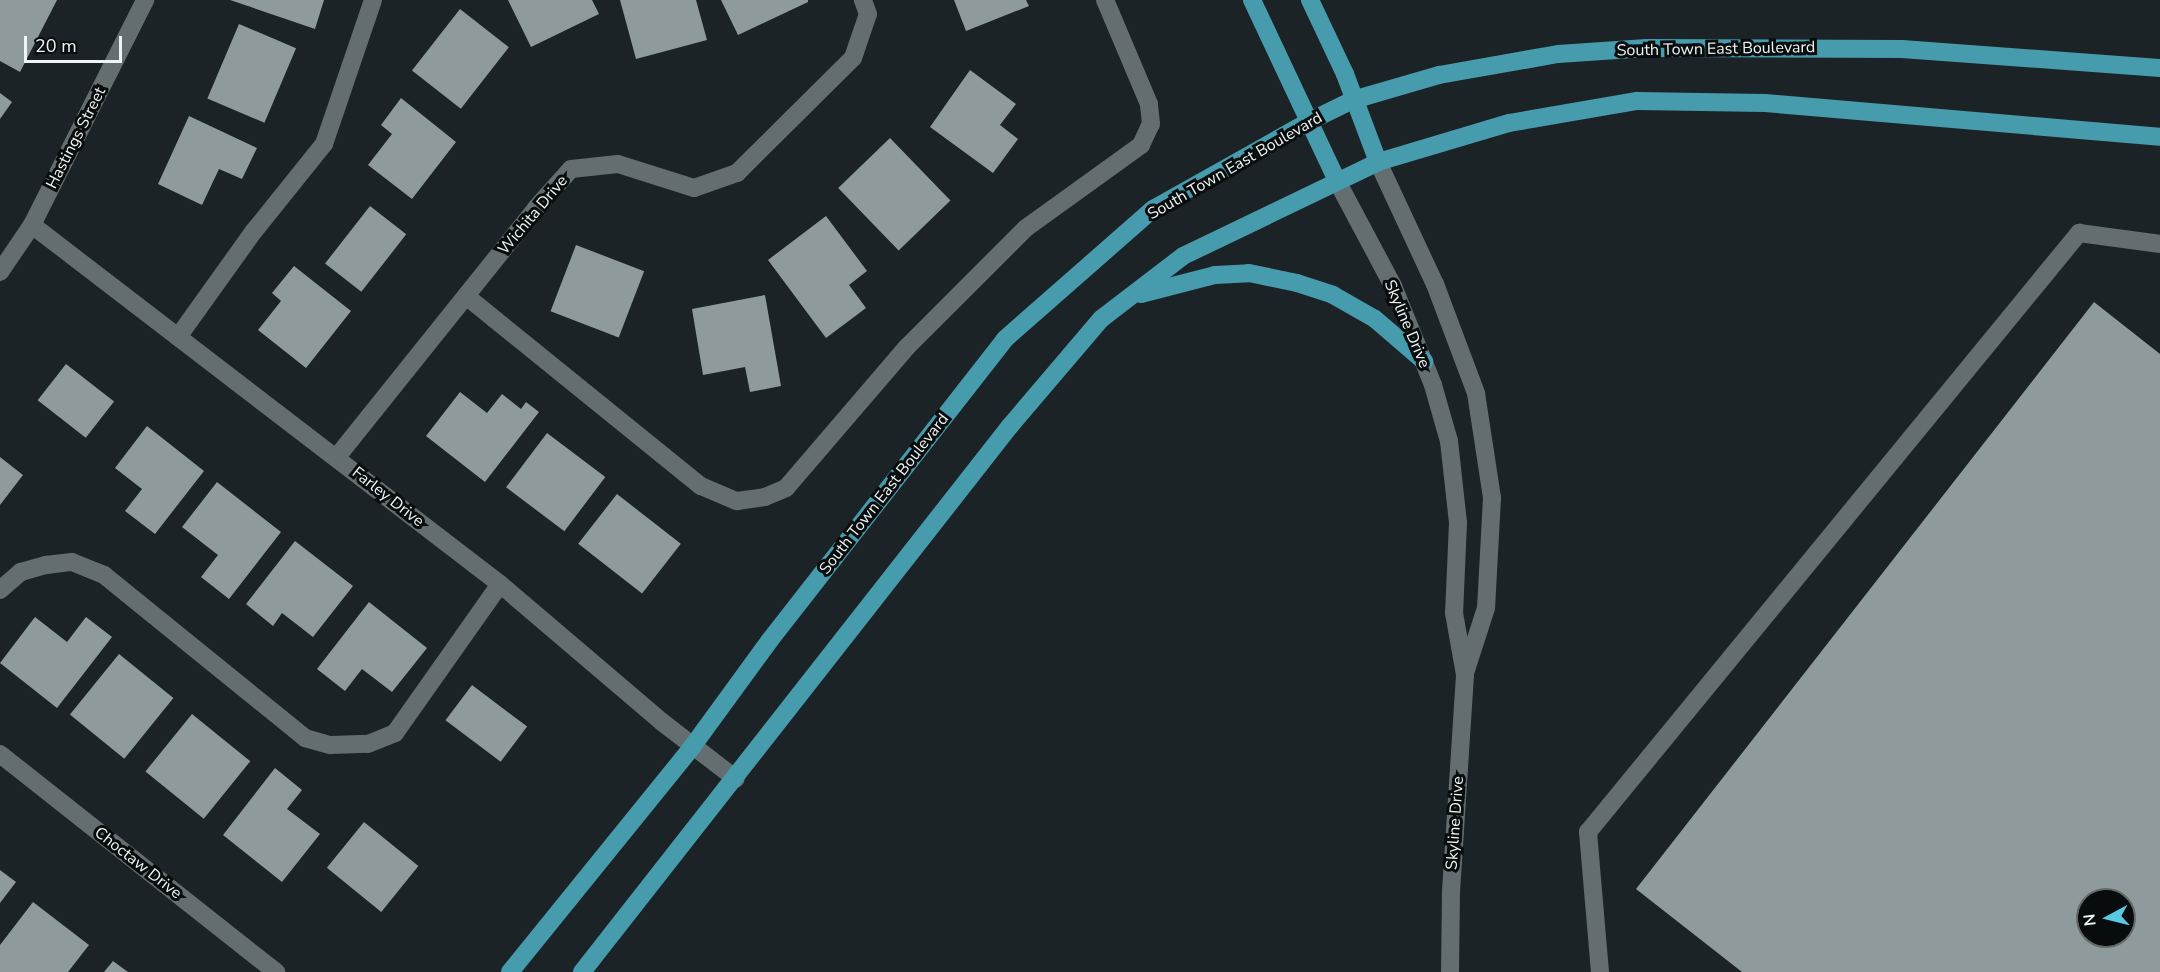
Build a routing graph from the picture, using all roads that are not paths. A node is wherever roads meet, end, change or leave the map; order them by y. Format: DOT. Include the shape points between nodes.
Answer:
graph roads {
  1 [pos="145,0"];
  2 [pos="373,0"];
  3 [pos="863,0"];
  4 [pos="1105,0"];
  5 [pos="1252,0"];
  6 [pos="1310,0"];
  7 [pos="2160,68"];
  8 [pos="1353,100"];
  9 [pos="1308,122"];
  10 [pos="2160,137"];
  11 [pos="1378,162"];
  12 [pos="1337,181"];
  13 [pos="32,225"];
  14 [pos="2160,244"];
  15 [pos="0,272"];
  16 [pos="466,296"];
  17 [pos="1131,297"];
  18 [pos="178,337"];
  19 [pos="1424,361"];
  20 [pos="336,458"];
  21 [pos="500,585"];
  22 [pos="0,590"];
  23 [pos="1465,675"];
  24 [pos="692,747"];
  25 [pos="0,754"];
  26 [pos="736,779"];
  27 [pos="276,972"];
  28 [pos="510,972"];
  29 [pos="582,972"];
  30 [pos="1450,972"];
  31 [pos="1600,972"];
  1 -- 13 [label="street, Hastings Street"];
  2 -- 18 [label="street" via="324,144 254,231"];
  3 -- 16 [label="street, Wichita Drive" via="868,14 853,58 737,173 694,188 618,164 571,169"];
  4 -- 16 [label="street" via="1149,104 1151,124 1141,145 1026,228 907,346 786,488 765,497 737,501 701,486"];
  5 -- 9 [label="main road, Skyline Drive"];
  6 -- 8 [label="main road, Skyline Drive"];
  7 -- 8 [label="main road, South Town East Boulevard" via="1902,49 1647,48 1558,54 1439,75"];
  8 -- 9 [label="main road, South Town East Boulevard"];
  8 -- 11 [label="main road, Skyline Drive"];
  9 -- 12 [label="main road, Skyline Drive"];
  9 -- 24 [label="main road, South Town East Boulevard" via="1153,209 1005,339 770,640"];
  10 -- 11 [label="main road" via="1765,103 1637,101 1509,123"];
  11 -- 12 [label="main road"];
  11 -- 23 [label="street, Skyline Drive" via="1435,284 1476,393 1492,498 1486,608"];
  12 -- 17 [label="main road" via="1183,256"];
  12 -- 19 [label="street, Skyline Drive" via="1393,286"];
  13 -- 15 [label="street, Hastings Street"];
  13 -- 18 [label="street, Farley Drive"];
  14 -- 31 [label="street" via="2079,232 1588,832"];
  16 -- 20 [label="street, Wichita Drive"];
  17 -- 19 [label="main road" via="1215,275 1249,273 1297,283 1333,295 1375,319"];
  17 -- 26 [label="main road" via="1101,319 1010,426"];
  18 -- 20 [label="street, Farley Drive"];
  19 -- 23 [label="street, Skyline Drive" via="1449,441 1458,523 1454,613"];
  20 -- 21 [label="street, Farley Drive"];
  21 -- 22 [label="street" via="395,733 368,744 330,745 305,738 104,575 72,562 46,565 21,572"];
  21 -- 24 [label="street, Farley Drive"];
  23 -- 30 [label="street, Skyline Drive" via="1451,892"];
  24 -- 26 [label="street, Farley Drive"];
  24 -- 28 [label="main road, South Town East Boulevard"];
  25 -- 27 [label="street, Choctaw Drive"];
  26 -- 29 [label="main road"];
}
